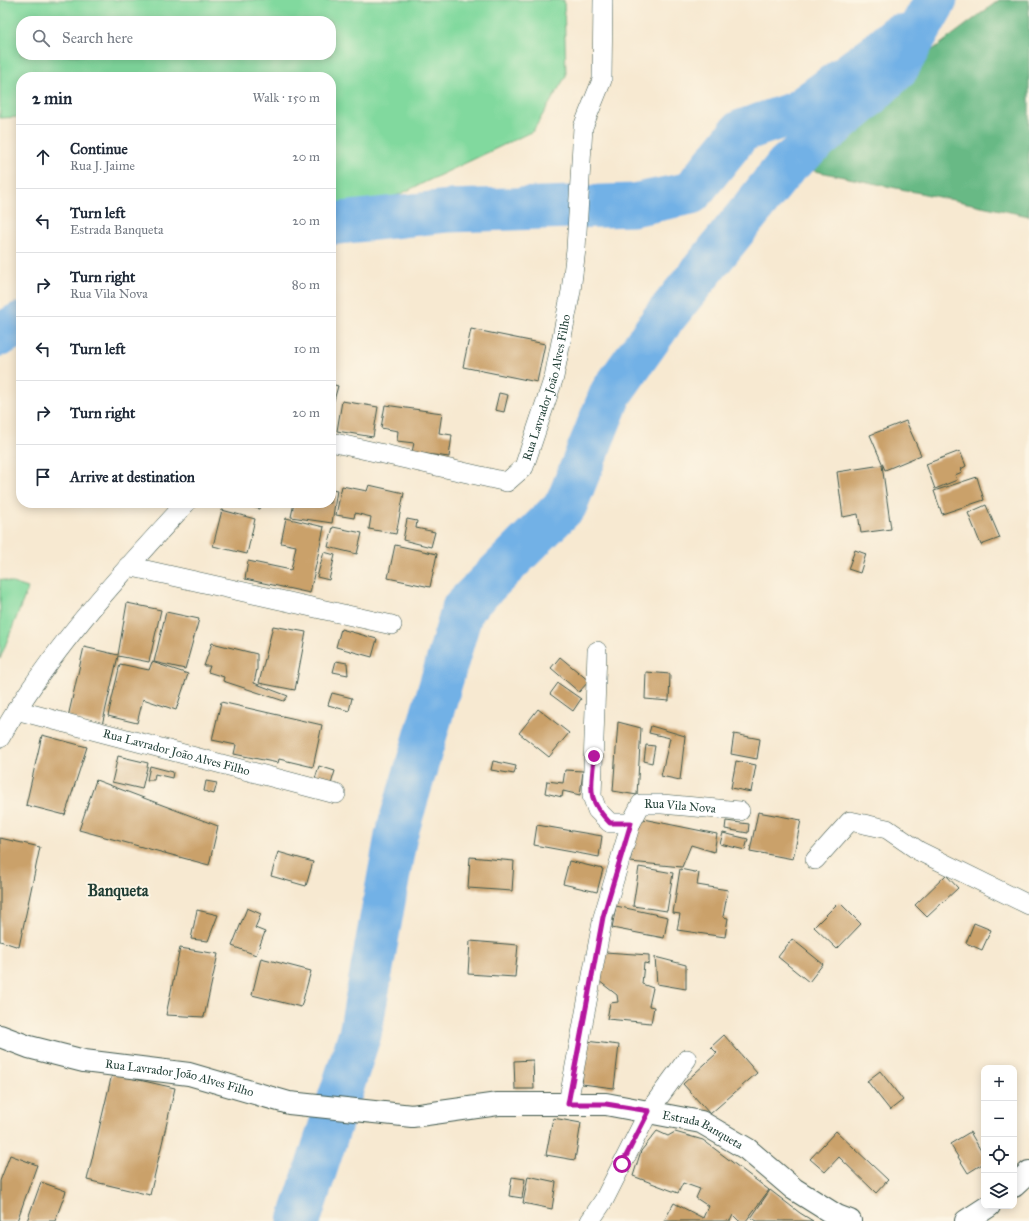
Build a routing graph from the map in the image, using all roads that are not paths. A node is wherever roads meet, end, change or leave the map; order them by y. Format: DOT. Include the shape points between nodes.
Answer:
graph roads {
  1 [pos="603,0"];
  2 [pos="336,443"];
  3 [pos="181,508"];
  4 [pos="128,566"];
  5 [pos="392,625"];
  6 [pos="596,651"];
  7 [pos="16,710"];
  8 [pos="0,738"];
  9 [pos="336,794"];
  10 [pos="740,811"];
  11 [pos="631,823"];
  12 [pos="815,860"];
  13 [pos="1029,905"];
  14 [pos="0,1036"];
  15 [pos="687,1059"];
  16 [pos="568,1104"];
  17 [pos="649,1111"];
  18 [pos="412,1116"];
  19 [pos="1029,1172"];
  20 [pos="1017,1183"];
  21 [pos="984,1209"];
  22 [pos="590,1221"];
  23 [pos="850,1221"];
  24 [pos="966,1221"];
  1 -- 2 [label="street, Rua Lavrador João Alves Filho" via="602,80 583,127 582,173 571,291 554,377 524,467 507,482"];
  3 -- 4 [label="street"];
  4 -- 5 [label="street"];
  4 -- 7 [label="street" via="87,615"];
  6 -- 11 [label="street" via="592,796 597,810 610,823"];
  7 -- 8 [label="street"];
  7 -- 9 [label="street, Rua Lavrador João Alves Filho"];
  10 -- 11 [label="street, Rua Vila Nova" via="641,804"];
  11 -- 16 [label="street, Rua Vila Nova" via="603,917"];
  12 -- 13 [label="street" via="850,821 887,829 919,851"];
  14 -- 18 [label="street, Rua Lavrador João Alves Filho" via="29,1047 84,1061 189,1074 289,1103"];
  15 -- 17 [label="street"];
  16 -- 17 [label="street, Estrada Banqueta" via="606,1104"];
  16 -- 18 [label="street, Estrada Banqueta" via="498,1104"];
  17 -- 22 [label="street" via="604,1200"];
  17 -- 23 [label="street, Estrada Banqueta" via="702,1122 747,1149 794,1189 837,1216"];
  19 -- 20 [label="street"];
  21 -- 24 [label="street"];
}
